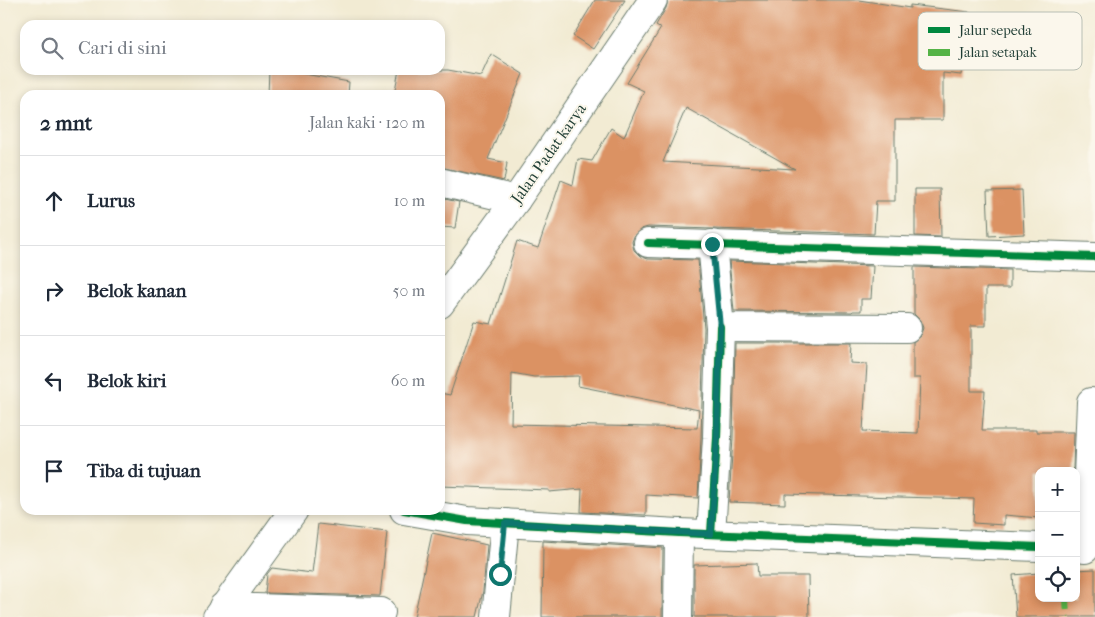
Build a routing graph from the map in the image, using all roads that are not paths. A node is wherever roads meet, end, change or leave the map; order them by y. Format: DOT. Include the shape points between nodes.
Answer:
graph roads {
  1 [pos="653,0"];
  2 [pos="445,183"];
  3 [pos="516,200"];
  4 [pos="648,243"];
  5 [pos="712,244"];
  6 [pos="1095,257"];
  7 [pos="445,297"];
  8 [pos="720,327"];
  9 [pos="907,328"];
  10 [pos="1091,402"];
  11 [pos="290,515"];
  12 [pos="433,515"];
  13 [pos="505,523"];
  14 [pos="679,533"];
  15 [pos="711,534"];
  16 [pos="1035,547"];
  17 [pos="1086,548"];
  18 [pos="220,612"];
  19 [pos="381,612"];
  20 [pos="496,617"];
  21 [pos="678,617"];
  1 -- 3 [label="street, Jalan Padat karya"];
  2 -- 3 [label="street"];
  3 -- 7 [label="street, Jalan Padat karya"];
  4 -- 5 [label="street"];
  5 -- 6 [label="street"];
  5 -- 8 [label="street"];
  8 -- 9 [label="street"];
  8 -- 15 [label="street"];
  10 -- 17 [label="street"];
  11 -- 18 [label="street"];
  12 -- 13 [label="street"];
  13 -- 14 [label="street"];
  13 -- 20 [label="street"];
  14 -- 15 [label="street"];
  14 -- 21 [label="street"];
  15 -- 16 [label="street"];
  18 -- 19 [label="street"];
}
